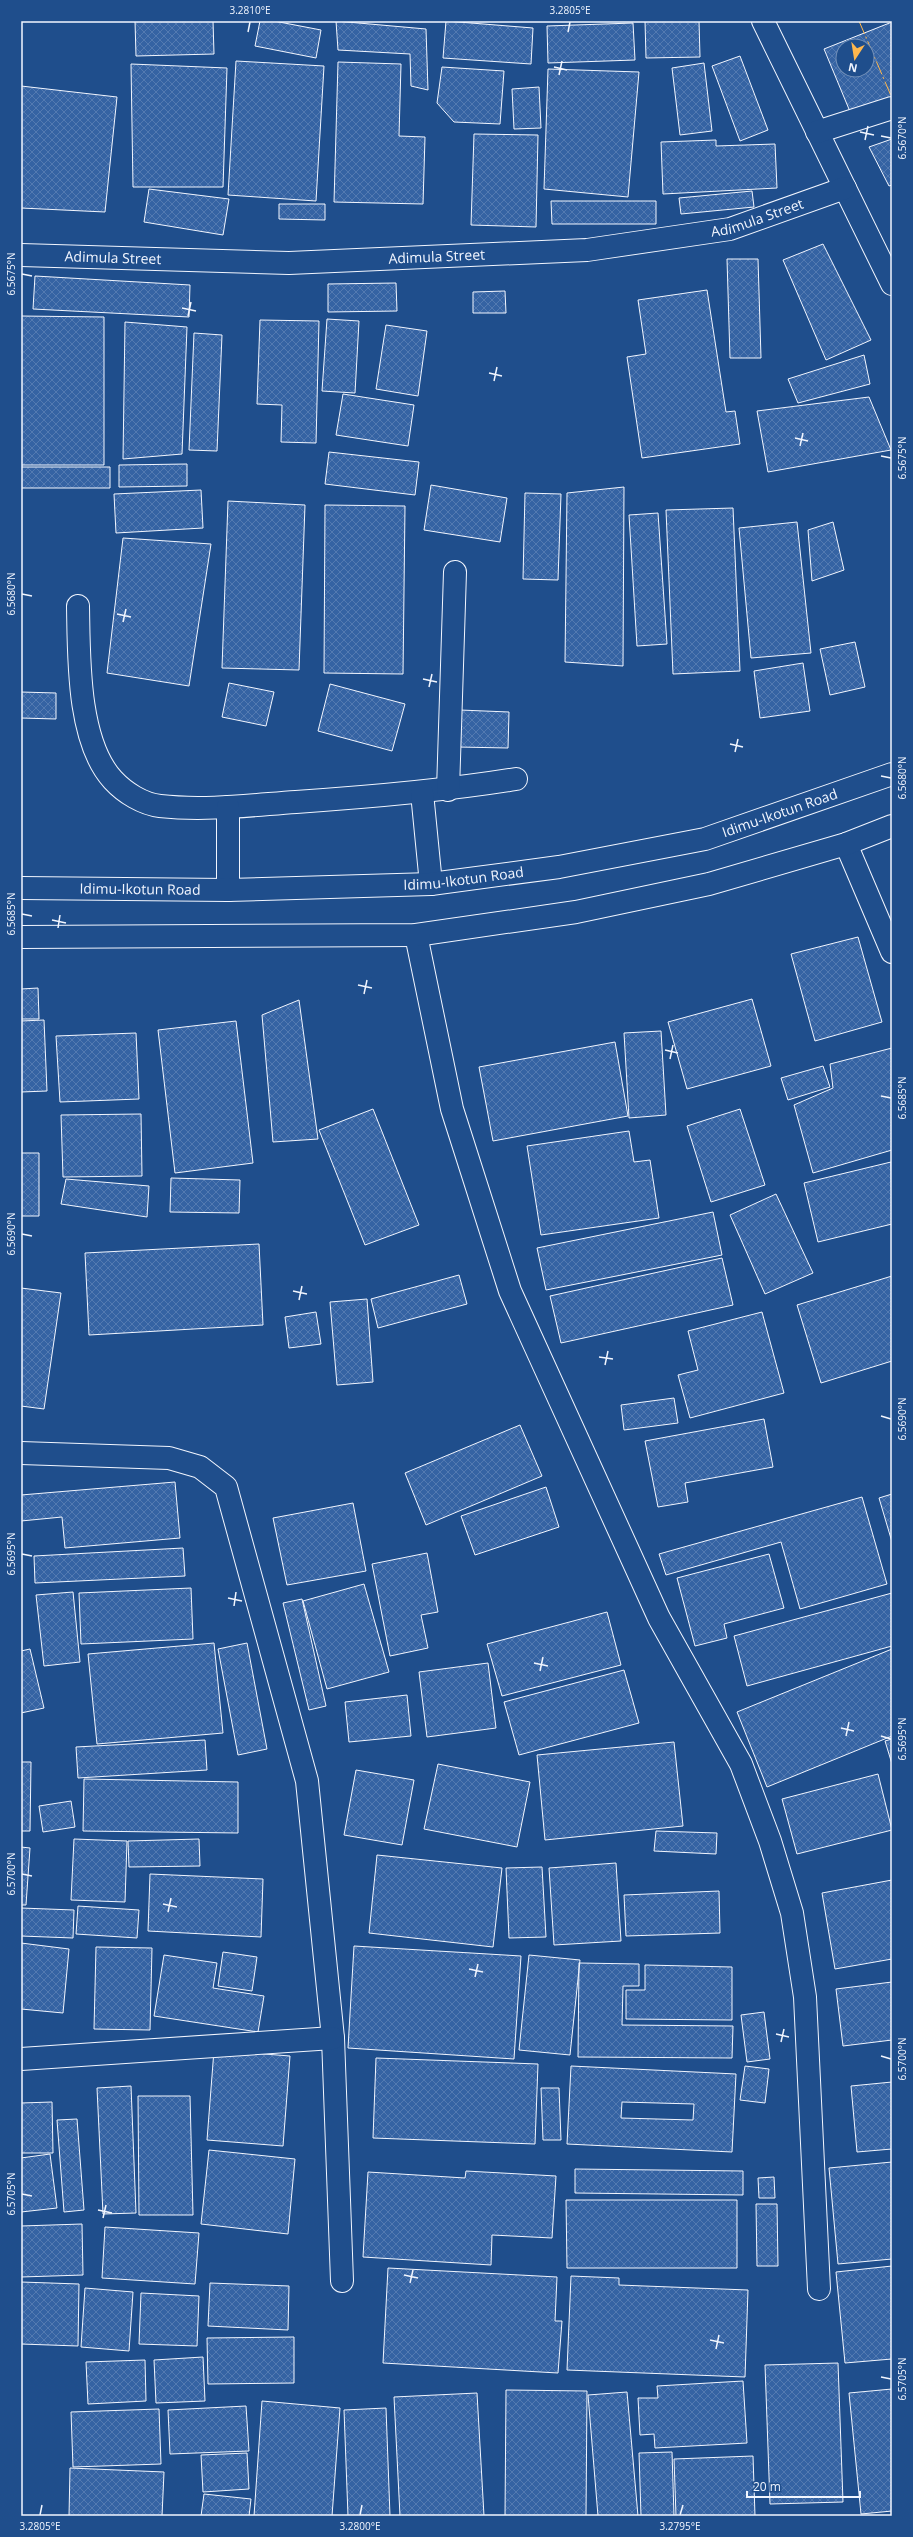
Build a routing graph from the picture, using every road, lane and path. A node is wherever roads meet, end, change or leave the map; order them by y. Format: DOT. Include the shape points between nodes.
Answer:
graph roads {
  1 [pos="762,21"];
  2 [pos="892,108"];
  3 [pos="817,132"];
  4 [pos="845,188"];
  5 [pos="21,254"];
  6 [pos="892,284"];
  7 [pos="455,572"];
  8 [pos="78,606"];
  9 [pos="892,774"];
  10 [pos="516,779"];
  11 [pos="448,790"];
  12 [pos="422,793"];
  13 [pos="228,807"];
  14 [pos="892,826"];
  15 [pos="846,844"];
  16 [pos="430,884"];
  17 [pos="21,888"];
  18 [pos="228,890"];
  19 [pos="416,935"];
  20 [pos="21,937"];
  21 [pos="892,952"];
  22 [pos="21,1454"];
  23 [pos="332,2038"];
  24 [pos="21,2059"];
  25 [pos="342,2281"];
  26 [pos="819,2289"];
  1 -- 3 [label="street"];
  2 -- 3 [label="street"];
  3 -- 4 [label="street"];
  4 -- 5 [label="street, Adimula Street" via="730,229 587,250 289,263"];
  4 -- 6 [label="street"];
  7 -- 11 [label="street"];
  8 -- 13 [label="street" via="79,674 85,714 95,753 113,780 135,798 159,806"];
  9 -- 16 [label="street, Idimu-Ikotun Road" via="705,839 559,867"];
  10 -- 11 [label="street"];
  11 -- 12 [label="street"];
  12 -- 13 [label="street"];
  12 -- 16 [label="street"];
  13 -- 18 [label="street"];
  14 -- 15 [label="street"];
  15 -- 19 [label="street" via="686,889 576,912"];
  15 -- 21 [label="street"];
  16 -- 18 [label="street, Idimu-Ikotun Road"];
  17 -- 18 [label="street, Idimu-Ikotun Road"];
  19 -- 20 [label="street"];
  19 -- 26 [label="street" via="452,1110 510,1291 659,1618 741,1764 770,1841 792,1913 805,1997"];
  22 -- 23 [label="street" via="169,1458 200,1467 226,1487 306,1781"];
  23 -- 24 [label="street"];
  23 -- 25 [label="street"];
}
